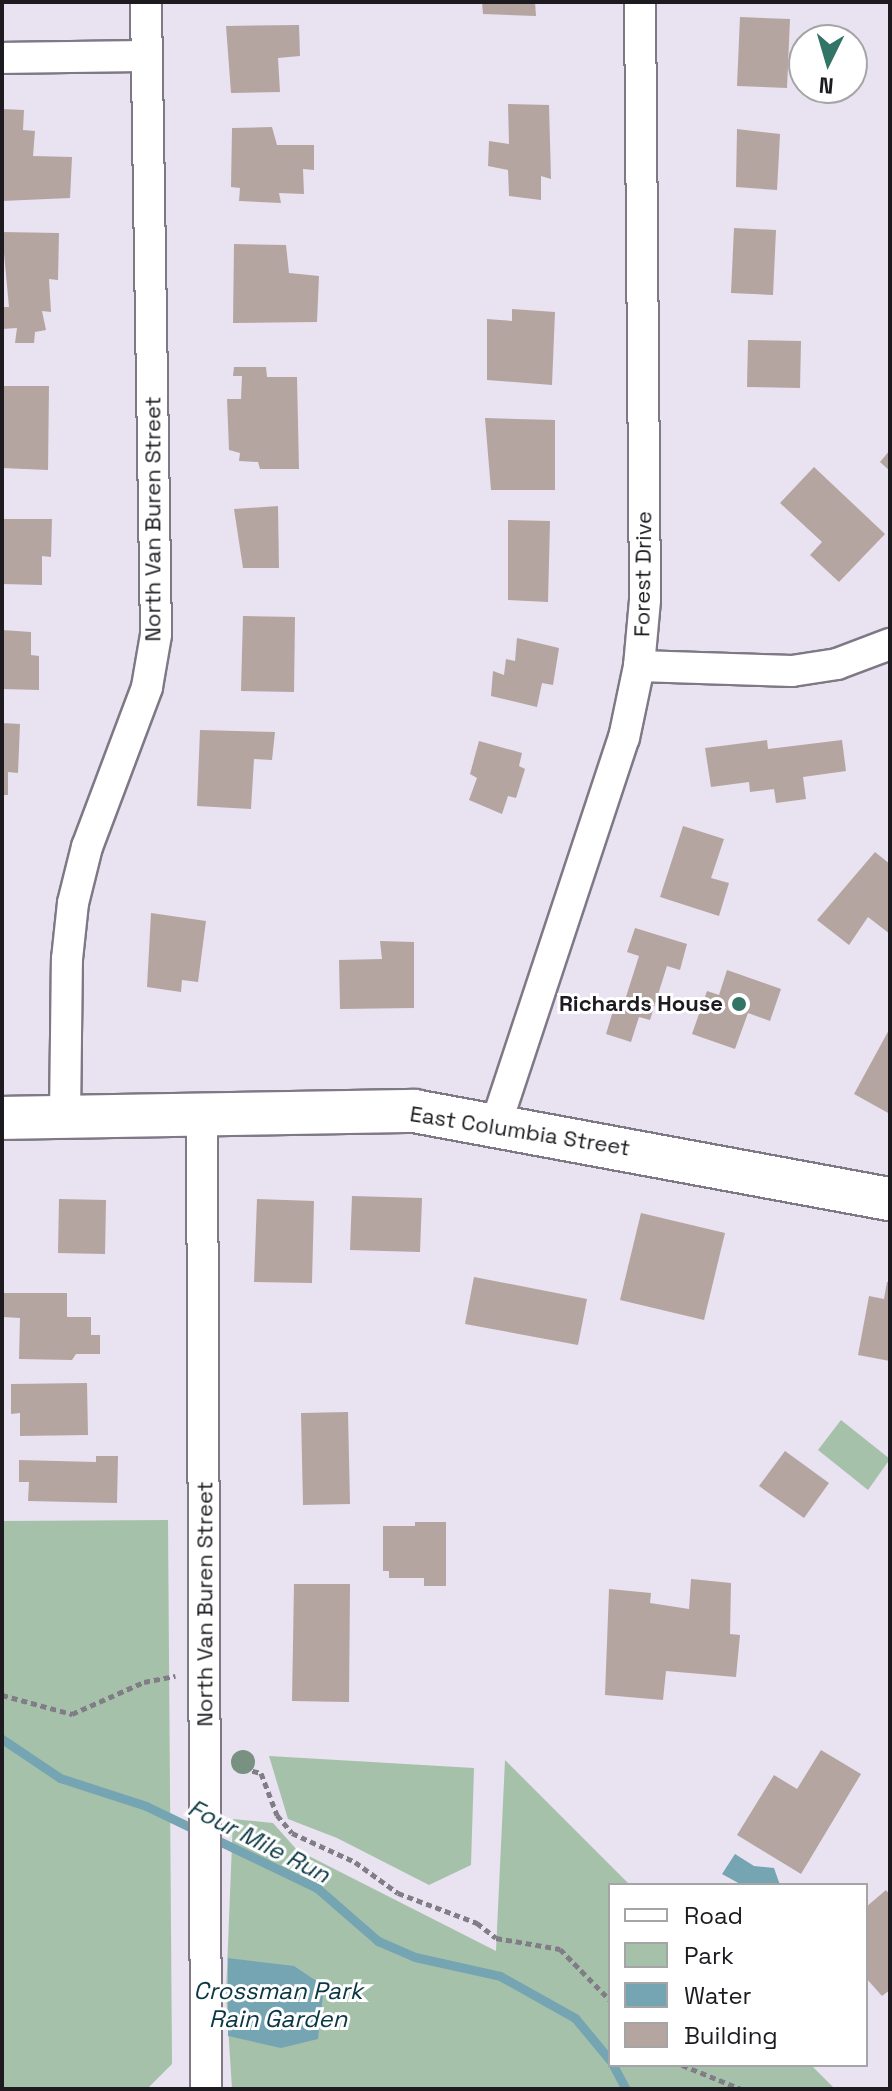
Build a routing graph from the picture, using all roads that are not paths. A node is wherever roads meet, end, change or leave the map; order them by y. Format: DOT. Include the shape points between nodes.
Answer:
graph roads {
  1 [pos="146,2"];
  2 [pos="640,2"];
  3 [pos="146,56"];
  4 [pos="2,58"];
  5 [pos="890,644"];
  6 [pos="639,666"];
  7 [pos="2,1118"];
  8 [pos="65,1118"];
  9 [pos="202,1119"];
  10 [pos="496,1124"];
  11 [pos="890,1199"];
  12 [pos="206,2089"];
  1 -- 3 [label="street, North Van Buren Street"];
  2 -- 6 [label="street, Forest Drive" via="645,600"];
  3 -- 4 [label="street"];
  3 -- 8 [label="street, North Van Buren Street" via="156,635 147,687 87,847 73,903"];
  5 -- 6 [label="street" via="837,664 792,671"];
  6 -- 10 [label="street, Forest Drive" via="624,738"];
  7 -- 8 [label="street, East Columbia Street"];
  8 -- 9 [label="street, East Columbia Street"];
  9 -- 10 [label="street, East Columbia Street" via="414,1111"];
  9 -- 12 [label="street, North Van Buren Street"];
  10 -- 11 [label="street, East Columbia Street"];
}
